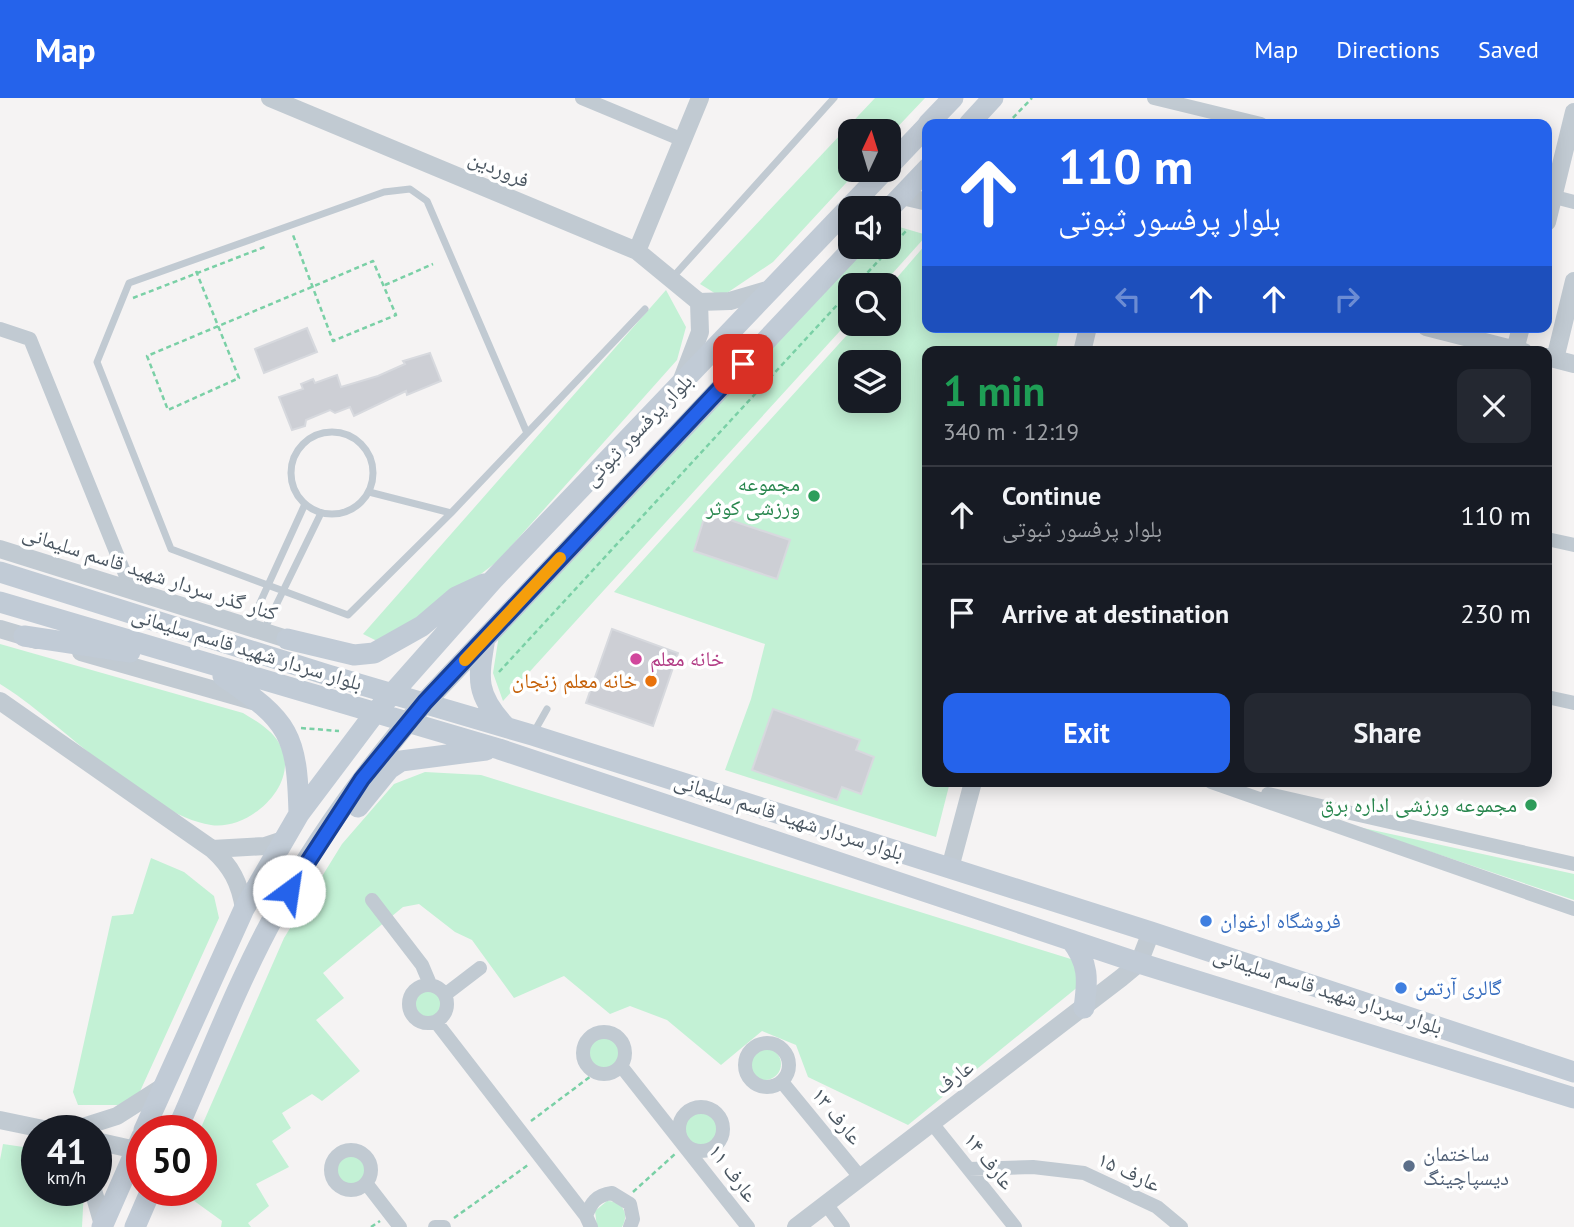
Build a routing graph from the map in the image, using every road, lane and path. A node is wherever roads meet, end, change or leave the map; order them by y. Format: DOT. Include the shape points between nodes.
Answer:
graph roads {
  1 [pos="270,98"];
  2 [pos="582,98"];
  3 [pos="700,98"];
  4 [pos="834,98"];
  5 [pos="953,98"];
  6 [pos="993,98"];
  7 [pos="1032,98"];
  8 [pos="1154,98"];
  9 [pos="1574,112"];
  10 [pos="933,119"];
  11 [pos="974,119"];
  12 [pos="1012,119"];
  13 [pos="1240,119"];
  14 [pos="922,130"];
  15 [pos="682,140"];
  16 [pos="901,153"];
  17 [pos="922,174"];
  18 [pos="874,182"];
  19 [pos="1552,189"];
  20 [pos="901,196"];
  21 [pos="1552,196"];
  22 [pos="901,202"];
  23 [pos="922,202"];
  24 [pos="1574,202"];
  25 [pos="289,226"];
  26 [pos="906,231"];
  27 [pos="293,236"];
  28 [pos="281,240"];
  29 [pos="269,245"];
  30 [pos="637,251"];
  31 [pos="842,259"];
  32 [pos="192,260"];
  33 [pos="433,264"];
  34 [pos="197,273"];
  35 [pos="867,273"];
  36 [pos="671,279"];
  37 [pos="1574,281"];
  38 [pos="314,286"];
  39 [pos="384,286"];
  40 [pos="775,288"];
  41 [pos="699,302"];
  42 [pos="121,303"];
  43 [pos="838,304"];
  44 [pos="645,309"];
  45 [pos="218,326"];
  46 [pos="0,329"];
  47 [pos="1450,333"];
  48 [pos="1500,346"];
  49 [pos="1552,355"];
  50 [pos="1552,358"];
  51 [pos="1574,364"];
  52 [pos="678,390"];
  53 [pos="527,433"];
  54 [pos="369,492"];
  55 [pos="305,504"];
  56 [pos="321,513"];
  57 [pos="451,513"];
  58 [pos="1552,540"];
  59 [pos="1574,545"];
  60 [pos="0,549"];
  61 [pos="0,572"];
  62 [pos="492,580"];
  63 [pos="268,587"];
  64 [pos="131,589"];
  65 [pos="283,591"];
  66 [pos="0,602"];
  67 [pos="0,629"];
  68 [pos="255,631"];
  69 [pos="24,636"];
  70 [pos="485,638"];
  71 [pos="287,639"];
  72 [pos="205,664"];
  73 [pos="498,672"];
  74 [pos="393,692"];
  75 [pos="1552,698"];
  76 [pos="0,701"];
  77 [pos="425,702"];
  78 [pos="1574,703"];
  79 [pos="262,704"];
  80 [pos="547,709"];
  81 [pos="375,713"];
  82 [pos="408,722"];
  83 [pos="506,727"];
  84 [pos="532,735"];
  85 [pos="499,749"];
  86 [pos="972,787"];
  87 [pos="1226,787"];
  88 [pos="1240,787"];
  89 [pos="299,814"];
  90 [pos="326,830"];
  91 [pos="283,840"];
  92 [pos="212,849"];
  93 [pos="1574,864"];
  94 [pos="950,868"];
  95 [pos="372,900"];
  96 [pos="244,909"];
  97 [pos="1574,909"];
  98 [pos="1151,932"];
  99 [pos="1071,940"];
  100 [pos="1139,963"];
  101 [pos="480,968"];
  102 [pos="430,984"];
  103 [pos="446,994"];
  104 [pos="1084,1008"];
  105 [pos="436,1022"];
  106 [pos="621,1066"];
  107 [pos="1574,1072"];
  108 [pos="596,1073"];
  109 [pos="782,1082"];
  110 [pos="164,1086"];
  111 [pos="1574,1098"];
  112 [pos="152,1115"];
  113 [pos="184,1115"];
  114 [pos="112,1118"];
  115 [pos="0,1120"];
  116 [pos="931,1122"];
  117 [pos="21,1124"];
  118 [pos="519,1130"];
  119 [pos="685,1145"];
  120 [pos="538,1157"];
  121 [pos="969,1169"];
  122 [pos="126,1174"];
  123 [pos="860,1177"];
  124 [pos="366,1183"];
  125 [pos="625,1199"];
  126 [pos="826,1204"];
  127 [pos="97,1206"];
  128 [pos="144,1206"];
  129 [pos="588,1222"];
  130 [pos="102,1226"];
  131 [pos="135,1227"];
  132 [pos="400,1227"];
  133 [pos="435,1227"];
  134 [pos="444,1227"];
  135 [pos="630,1227"];
  136 [pos="748,1227"];
  137 [pos="796,1227"];
  138 [pos="843,1227"];
  139 [pos="1015,1227"];
  140 [pos="1181,1227"];
  1 -- 30 [label="street, فروردین"];
  2 -- 15 [label="street"];
  3 -- 15 [label="street"];
  4 -- 36 [label="lane"];
  5 -- 10 [label="main road"];
  6 -- 11 [label="main road"];
  7 -- 12 [label="path"];
  8 -- 13 [label="street"];
  9 -- 19 [label="street"];
  14 -- 16 [label="main road"];
  15 -- 30 [label="street"];
  17 -- 20 [label="main road"];
  18 -- 40 [label="main road, بلوار پرفسور ثبوتی"];
  21 -- 24 [label="street"];
  22 -- 23 [label="street"];
  25 -- 27 [label="path"];
  25 -- 32 [label="lane"];
  25 -- 53 [label="lane" via="384,192 410,189 427,201"];
  26 -- 35 [label="path"];
  27 -- 28 [label="path"];
  27 -- 38 [label="path"];
  29 -- 34 [label="path"];
  30 -- 36 [label="street, فروردین"];
  31 -- 70 [label="main road, بلوار پرفسور ثبوتی"];
  32 -- 34 [label="path"];
  32 -- 42 [label="lane" via="129,283"];
  33 -- 39 [label="path"];
  34 -- 42 [label="path"];
  34 -- 45 [label="path"];
  36 -- 41 [label="street, فروردین"];
  37 -- 49 [label="street"];
  38 -- 39 [label="path" via="373,261"];
  38 -- 39 [label="path" via="333,341 396,315"];
  38 -- 45 [label="path"];
  40 -- 41 [label="street" via="730,301"];
  40 -- 52 [label="main road, بلوار پرفسور ثبوتی"];
  41 -- 52 [label="street" via="699,332"];
  42 -- 63 [label="lane" via="97,362 171,549"];
  43 -- 73 [label="path"];
  44 -- 53 [label="lane"];
  45 -- 45 [label="path" via="239,378 168,410 147,356"];
  46 -- 64 [label="street" via="30,339"];
  47 -- 48 [label="street"];
  50 -- 51 [label="street"];
  52 -- 62 [label="main road, بلوار پرفسور ثبوتی"];
  53 -- 57 [label="lane"];
  54 -- 55 [label="lane" via="373,479 368,452 346,434 318,434 297,452 292,465 294,486"];
  54 -- 56 [label="lane" via="349,511"];
  54 -- 57 [label="lane"];
  55 -- 56 [label="lane"];
  55 -- 63 [label="lane"];
  56 -- 65 [label="lane"];
  57 -- 65 [label="lane" via="348,615"];
  58 -- 59 [label="street"];
  60 -- 64 [label="street, کنار گذر سردار شهید قاسم سلیمانی"];
  61 -- 74 [label="main road, بلوار سردار شهید قاسم سلیمانی"];
  62 -- 71 [label="main road" via="456,597 422,626 374,653 354,656"];
  62 -- 74 [label="main road, بلوار پرفسور ثبوتی"];
  63 -- 65 [label="lane"];
  63 -- 68 [label="lane"];
  64 -- 68 [label="street, کنار گذر سردار شهید قاسم سلیمانی"];
  65 -- 68 [label="lane"];
  66 -- 72 [label="main road, بلوار سردار شهید قاسم سلیمانی"];
  67 -- 69 [label="street"];
  68 -- 71 [label="street, کنار گذر سردار شهید قاسم سلیمانی"];
  69 -- 72 [label="main road"];
  69 -- 79 [label="street"];
  70 -- 77 [label="main road, بلوار پرفسور ثبوتی"];
  70 -- 83 [label="main road" via="479,681 487,707"];
  72 -- 79 [label="main road"];
  72 -- 81 [label="main road, بلوار سردار شهید قاسم سلیمانی"];
  74 -- 77 [label="main road, بلوار سردار شهید قاسم سلیمانی"];
  74 -- 81 [label="main road, بلوار پرفسور ثبوتی"];
  75 -- 78 [label="street"];
  76 -- 92 [label="street"];
  77 -- 82 [label="main road, بلوار پرفسور ثبوتی"];
  77 -- 83 [label="main road, بلوار سردار شهید قاسم سلیمانی"];
  79 -- 89 [label="main road" via="285,728 294,749"];
  80 -- 84 [label="lane"];
  81 -- 82 [label="main road, بلوار سردار شهید قاسم سلیمانی"];
  81 -- 89 [label="main road, بلوار پرفسور ثبوتی"];
  82 -- 85 [label="main road, بلوار سردار شهید قاسم سلیمانی"];
  82 -- 90 [label="main road, بلوار پرفسور ثبوتی"];
  83 -- 84 [label="main road, بلوار سردار شهید قاسم سلیمانی"];
  84 -- 94 [label="main road, بلوار سردار شهید قاسم سلیمانی"];
  85 -- 90 [label="main road" via="401,761 389,769 344,825"];
  85 -- 99 [label="main road, بلوار سردار شهید قاسم سلیمانی"];
  86 -- 94 [label="street"];
  87 -- 97 [label="street"];
  88 -- 93 [label="street"];
  89 -- 91 [label="main road, بلوار پرفسور ثبوتی"];
  90 -- 113 [label="main road, بلوار پرفسور ثبوتی" via="265,934"];
  91 -- 92 [label="street" via="248,848"];
  91 -- 96 [label="main road, بلوار پرفسور ثبوتی"];
  92 -- 96 [label="street" via="240,885"];
  94 -- 98 [label="main road, بلوار سردار شهید قاسم سلیمانی"];
  95 -- 102 [label="street" via="422,965"];
  96 -- 110 [label="main road, بلوار پرفسور ثبوتی"];
  98 -- 100 [label="street"];
  98 -- 107 [label="main road, بلوار سردار شهید قاسم سلیمانی"];
  99 -- 100 [label="main road, بلوار سردار شهید قاسم سلیمانی"];
  99 -- 104 [label="main road" via="1084,957 1088,973"];
  100 -- 104 [label="street, عارف"];
  100 -- 111 [label="main road, بلوار سردار شهید قاسم سلیمانی"];
  101 -- 103 [label="street"];
  102 -- 103 [label="street"];
  102 -- 105 [label="street" via="413,992 410,1010 418,1020"];
  103 -- 105 [label="street" via="446,1013"];
  104 -- 116 [label="street, عارف"];
  105 -- 118 [label="street"];
  106 -- 108 [label="street" via="609,1074"];
  106 -- 108 [label="street" via="625,1053 620,1040 609,1033 595,1034 585,1043 583,1057"];
  106 -- 119 [label="street, عارف ۱۱"];
  108 -- 118 [label="path"];
  109 -- 123 [label="street, عارف ۱۳"];
  110 -- 112 [label="main road, بلوار پرفسور ثبوتی"];
  110 -- 114 [label="street"];
  115 -- 117 [label="street"];
  116 -- 121 [label="street, عارف ۱۴"];
  116 -- 123 [label="street, عارف"];
  118 -- 120 [label="street"];
  119 -- 125 [label="path"];
  119 -- 136 [label="street, عارف ۱۱"];
  120 -- 129 [label="street"];
  120 -- 134 [label="path"];
  121 -- 139 [label="street, عارف ۱۴"];
  121 -- 140 [label="street, عارف ۱۵" via="1033,1167 1084,1173 1157,1207"];
  122 -- 130 [label="main road, بلوار پرفسور ثبوتی"];
  123 -- 126 [label="street, عارف"];
  124 -- 132 [label="street"];
  125 -- 129 [label="street" via="604,1194 592,1202"];
  125 -- 135 [label="street" via="633,1211"];
  126 -- 137 [label="street, عارف"];
  126 -- 138 [label="street"];
  127 -- 130 [label="street"];
  128 -- 131 [label="main road"];
  133 -- 134 [label="street"];
}
